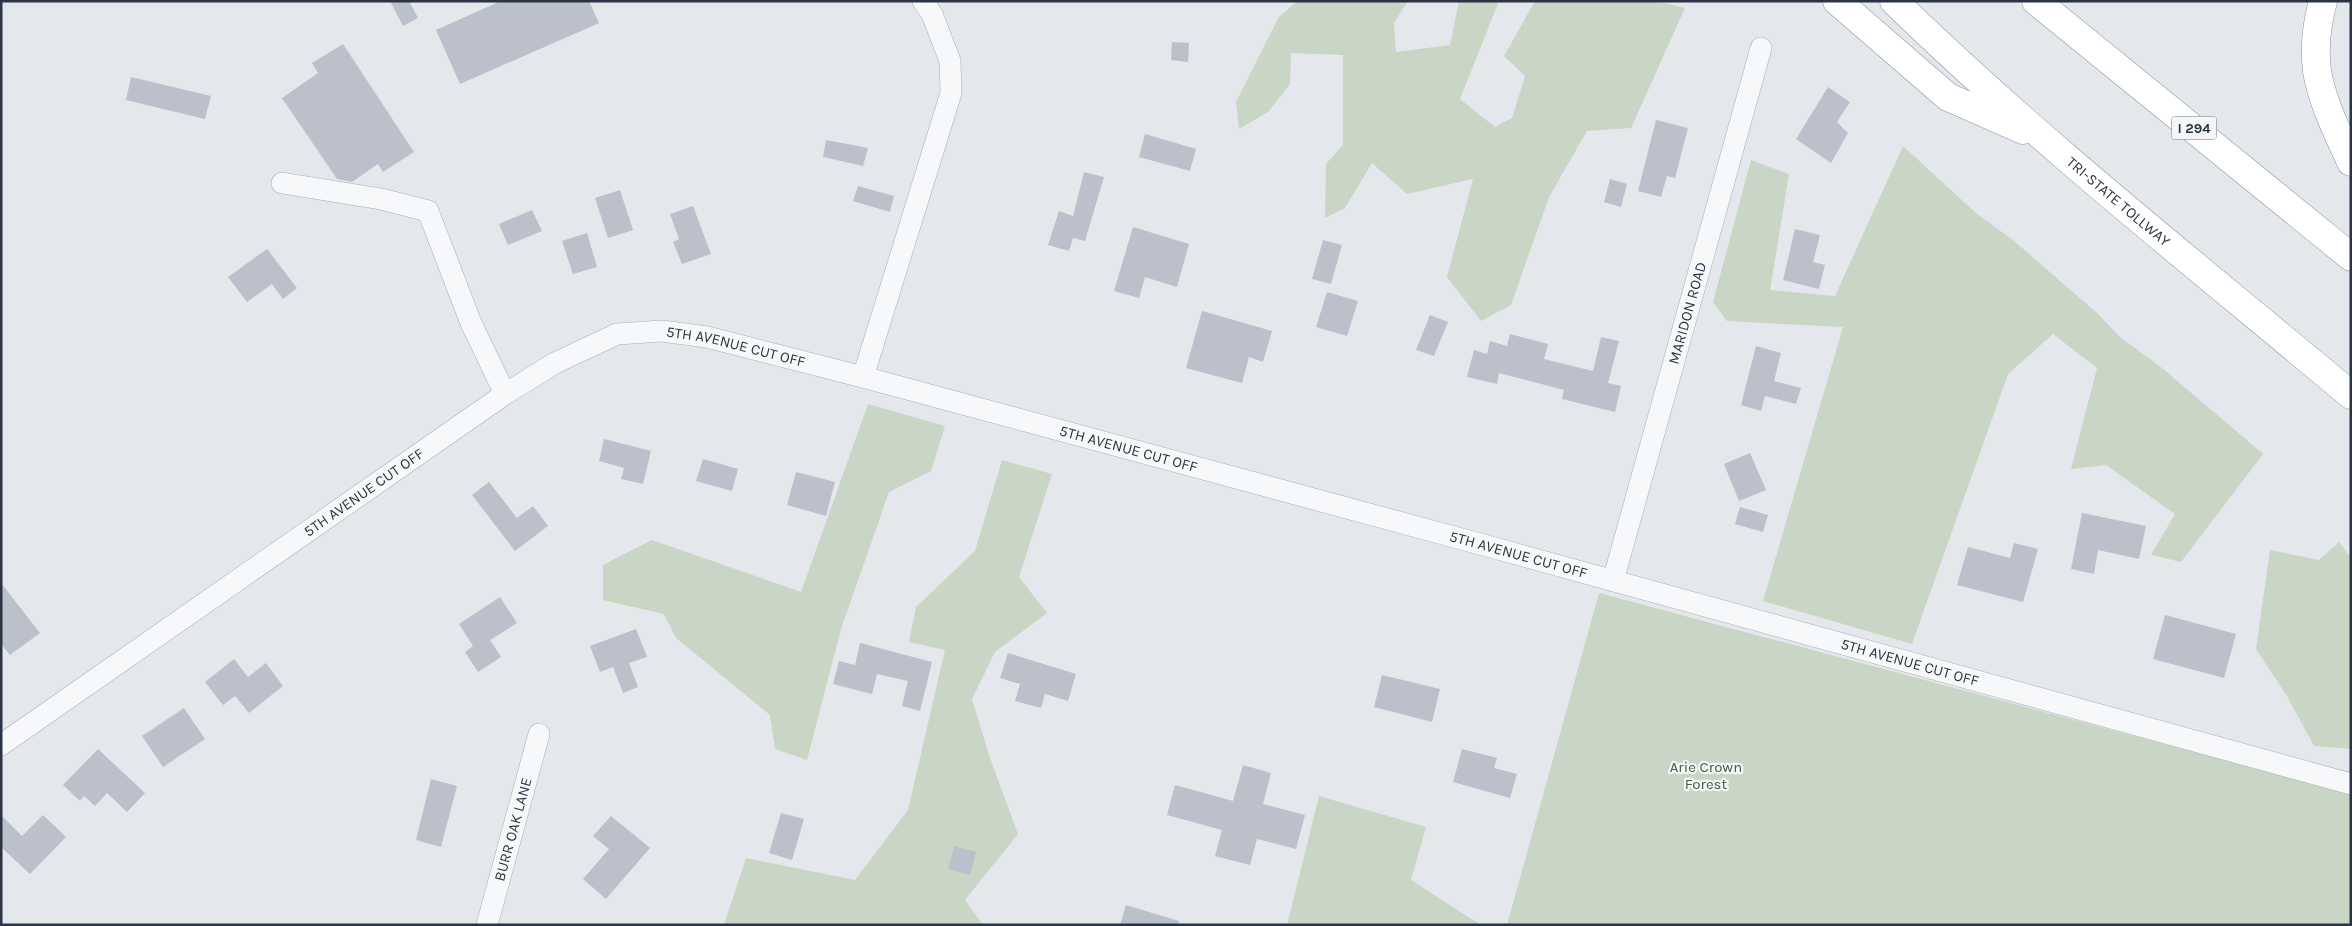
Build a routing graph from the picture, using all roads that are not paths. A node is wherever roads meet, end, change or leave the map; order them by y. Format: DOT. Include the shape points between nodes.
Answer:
graph roads {
  1 [pos="923,1"];
  2 [pos="1836,1"];
  3 [pos="1894,1"];
  4 [pos="2036,1"];
  5 [pos="2323,1"];
  6 [pos="1761,48"];
  7 [pos="2047,141"];
  8 [pos="2351,162"];
  9 [pos="282,183"];
  10 [pos="2351,257"];
  11 [pos="863,377"];
  12 [pos="505,394"];
  13 [pos="2351,395"];
  14 [pos="1613,580"];
  15 [pos="539,734"];
  16 [pos="1,745"];
  17 [pos="2351,784"];
  18 [pos="488,925"];
  1 -- 11 [label="street" via="932,14 950,61 951,93"];
  2 -- 7 [label="highway" via="1948,97"];
  3 -- 7 [label="highway, TRI-STATE TOLLWAY"];
  4 -- 10 [label="highway, I 294"];
  5 -- 8 [label="highway" via="2317,24 2317,71 2330,115"];
  6 -- 14 [label="street, MARIDON ROAD"];
  7 -- 13 [label="highway, TRI-STATE TOLLWAY"];
  9 -- 12 [label="street" via="428,210 471,323"];
  11 -- 12 [label="street, 5TH AVENUE CUT OFF" via="707,337 662,331 617,334 555,364"];
  11 -- 14 [label="street, 5TH AVENUE CUT OFF"];
  12 -- 16 [label="street, 5TH AVENUE CUT OFF"];
  14 -- 17 [label="street, 5TH AVENUE CUT OFF"];
  15 -- 18 [label="street, BURR OAK LANE"];
}
